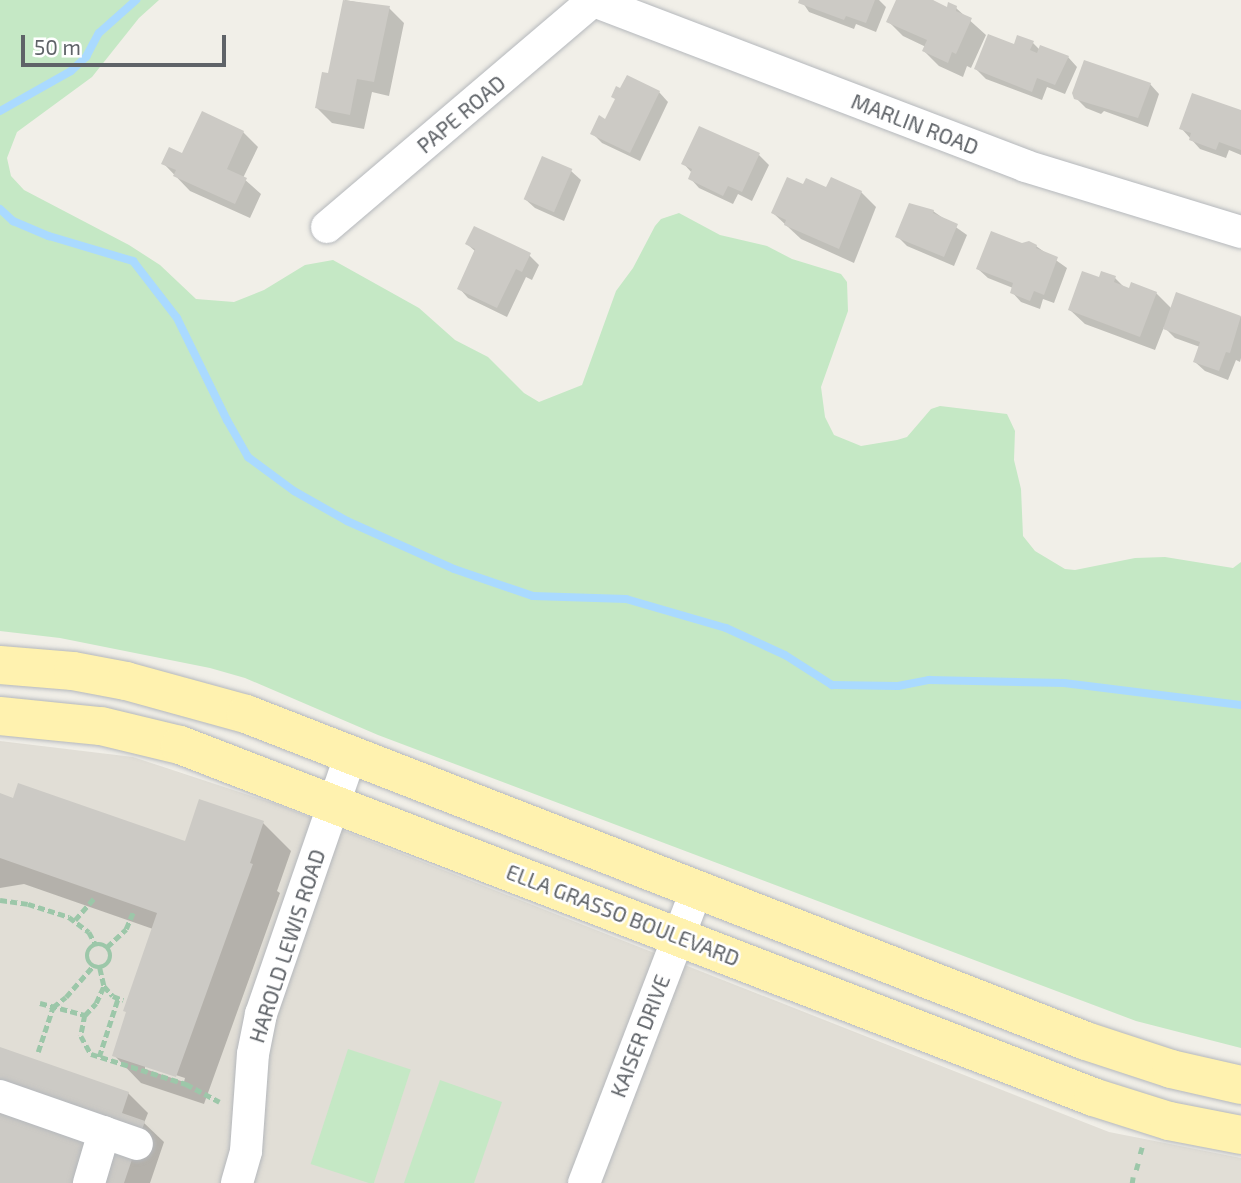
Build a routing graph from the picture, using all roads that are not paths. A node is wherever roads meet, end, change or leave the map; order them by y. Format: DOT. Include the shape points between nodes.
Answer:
graph roads {
  1 [pos="594,1"];
  2 [pos="327,227"];
  3 [pos="1241,232"];
  4 [pos="0,665"];
  5 [pos="0,716"];
  6 [pos="351,754"];
  7 [pos="334,803"];
  8 [pos="697,889"];
  9 [pos="679,936"];
  10 [pos="1241,1085"];
  11 [pos="0,1096"];
  12 [pos="104,1132"];
  13 [pos="1241,1135"];
  14 [pos="137,1144"];
  15 [pos="89,1183"];
  16 [pos="237,1183"];
  17 [pos="584,1183"];
  1 -- 2 [label="street, PAPE ROAD"];
  1 -- 3 [label="street, MARLIN ROAD" via="1024,166"];
  4 -- 6 [label="main road" via="87,673 159,688 246,714"];
  5 -- 7 [label="main road, ELLA GRASSO BOULEVARD" via="133,732"];
  6 -- 7 [label="street, HAROLD LEWIS ROAD"];
  6 -- 8 [label="main road"];
  7 -- 9 [label="main road, ELLA GRASSO BOULEVARD"];
  7 -- 16 [label="street, HAROLD LEWIS ROAD" via="261,1014 253,1054 246,1151"];
  8 -- 9 [label="street, KAISER DRIVE"];
  8 -- 10 [label="main road" via="1123,1054"];
  9 -- 13 [label="main road, ELLA GRASSO BOULEVARD" via="1114,1105"];
  9 -- 17 [label="street, KAISER DRIVE"];
  11 -- 12 [label="street"];
  12 -- 14 [label="street"];
  12 -- 15 [label="street"];
}
